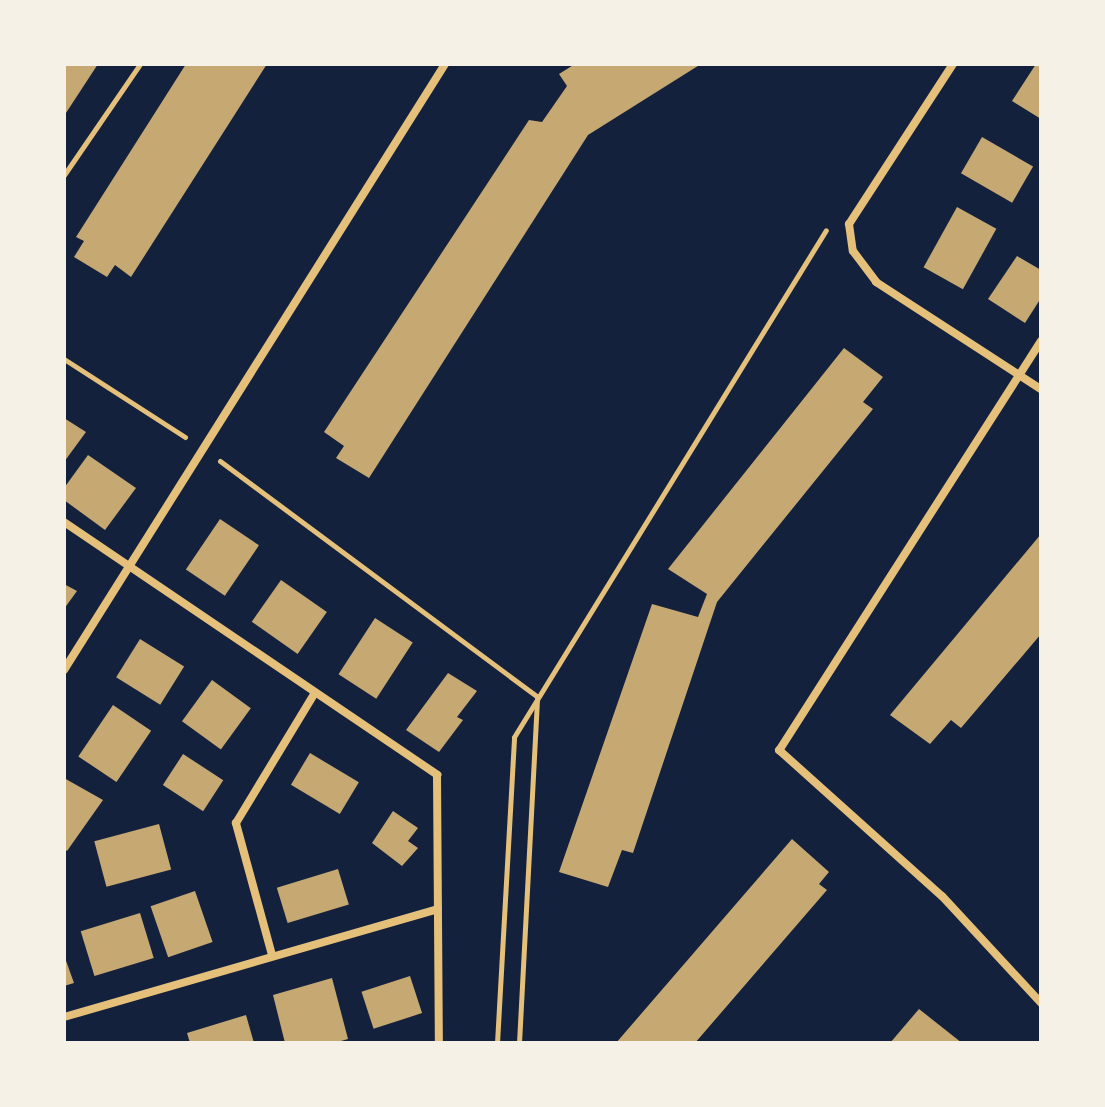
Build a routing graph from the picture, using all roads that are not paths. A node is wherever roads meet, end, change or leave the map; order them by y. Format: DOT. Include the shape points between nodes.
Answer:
graph roads {
  1 [pos="445,64"];
  2 [pos="953,64"];
  3 [pos="1041,341"];
  4 [pos="1021,375"];
  5 [pos="1041,389"];
  6 [pos="64,522"];
  7 [pos="130,566"];
  8 [pos="64,670"];
  9 [pos="314,694"];
  10 [pos="438,909"];
  11 [pos="272,955"];
  12 [pos="1041,1003"];
  13 [pos="64,1017"];
  14 [pos="439,1043"];
  1 -- 7 [label="street"];
  2 -- 4 [label="street" via="849,224 853,251 876,282"];
  3 -- 4 [label="street"];
  4 -- 5 [label="street"];
  4 -- 12 [label="street" via="779,750 942,896"];
  6 -- 7 [label="street"];
  7 -- 8 [label="street"];
  7 -- 9 [label="street"];
  9 -- 10 [label="street" via="437,775"];
  9 -- 11 [label="street" via="236,823"];
  10 -- 11 [label="street"];
  10 -- 14 [label="street"];
  11 -- 13 [label="street"];
}
